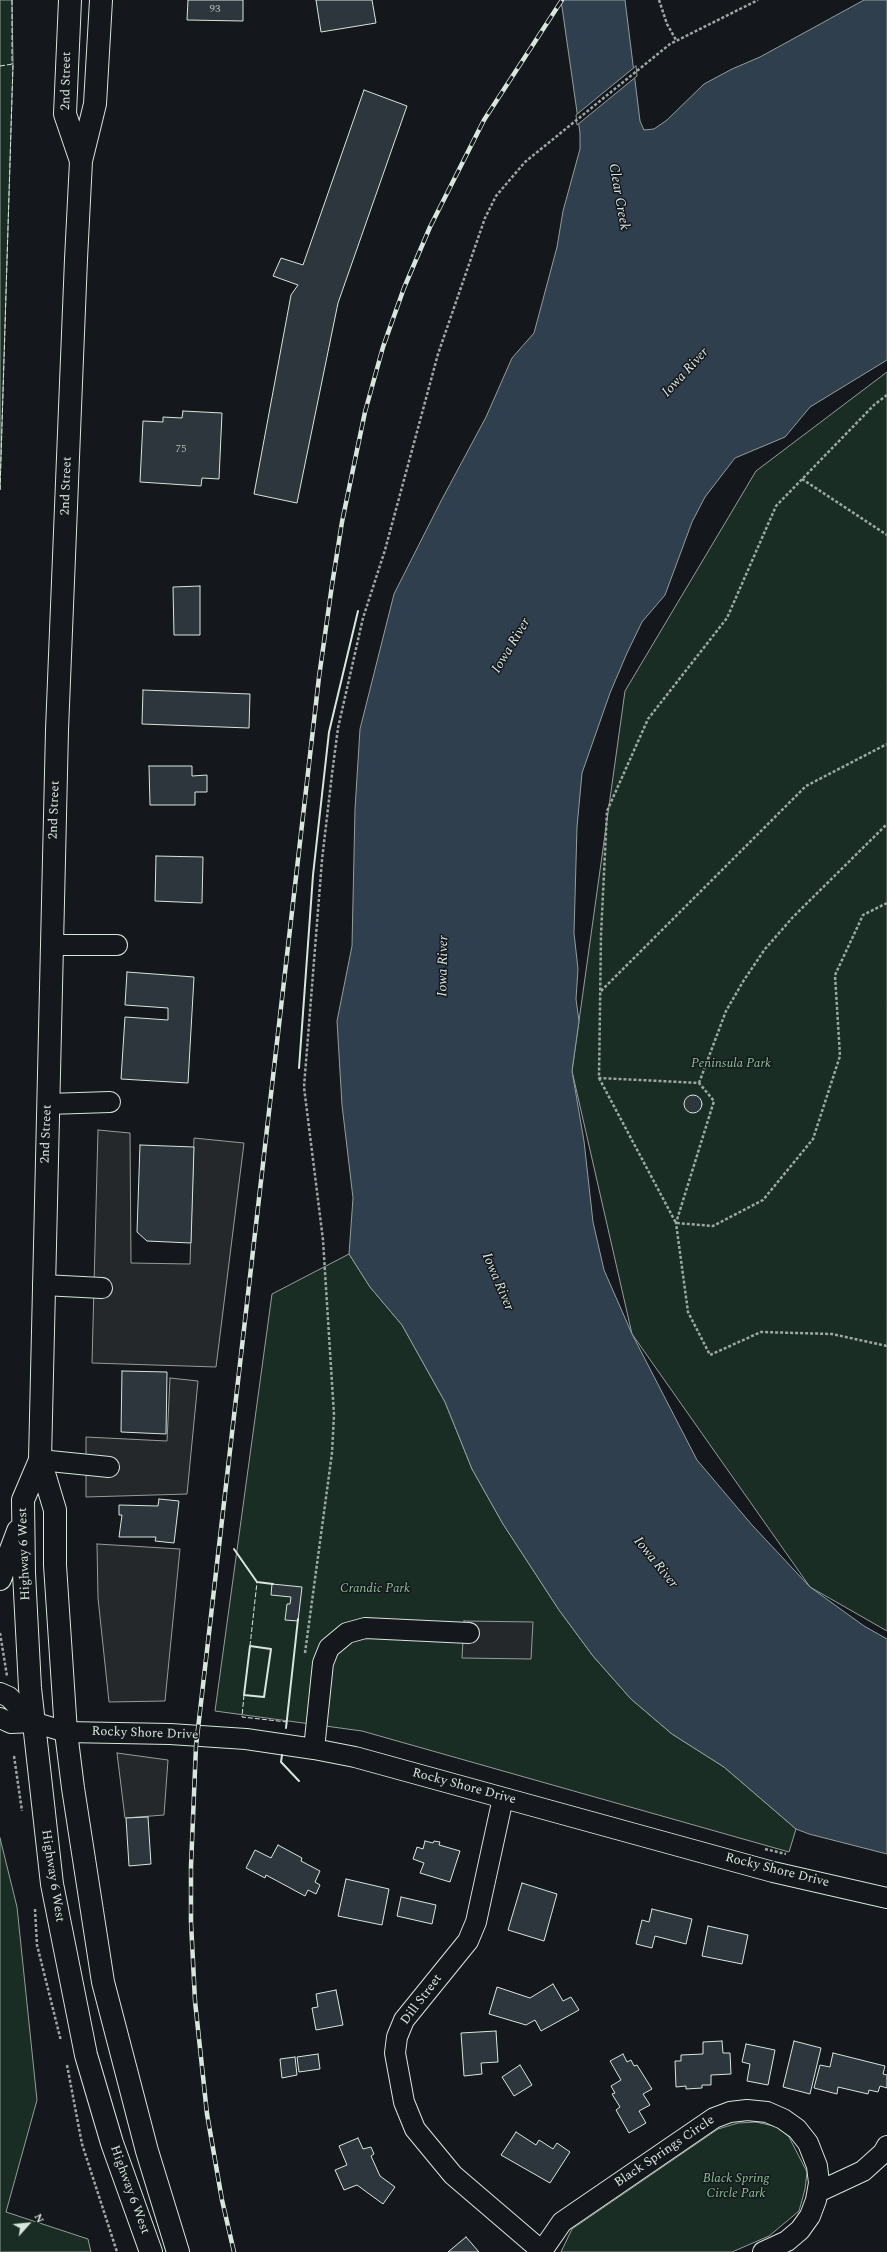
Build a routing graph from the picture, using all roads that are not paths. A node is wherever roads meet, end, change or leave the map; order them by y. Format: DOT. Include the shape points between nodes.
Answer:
graph roads {
  1 [pos="70,0"];
  2 [pos="101,0"];
  3 [pos="80,161"];
  4 [pos="52,945"];
  5 [pos="117,945"];
  6 [pos="110,1102"];
  7 [pos="48,1104"];
  8 [pos="43,1285"];
  9 [pos="102,1288"];
  10 [pos="40,1460"];
  11 [pos="109,1467"];
  12 [pos="23,1516"];
  13 [pos="0,1579"];
  14 [pos="469,1633"];
  15 [pos="4,1685"];
  16 [pos="0,1718"];
  17 [pos="33,1722"];
  18 [pos="66,1732"];
  19 [pos="314,1748"];
  20 [pos="503,1798"];
  21 [pos="887,1898"];
  22 [pos="887,2146"];
  23 [pos="818,2192"];
  24 [pos="141,2226"];
  25 [pos="139,2252"];
  26 [pos="151,2252"];
  27 [pos="178,2252"];
  28 [pos="542,2252"];
  29 [pos="763,2252"];
  1 -- 3 [label="main road, 2nd Street" via="66,114"];
  2 -- 3 [label="main road, 2nd Street" via="95,104"];
  3 -- 4 [label="main road, 2nd Street" via="57,730"];
  4 -- 5 [label="street"];
  4 -- 7 [label="main road, 2nd Street"];
  6 -- 7 [label="street"];
  7 -- 8 [label="main road, 2nd Street"];
  8 -- 9 [label="street"];
  8 -- 10 [label="main road, 2nd Street"];
  10 -- 11 [label="street"];
  10 -- 12 [label="main road, Highway 6 West" via="23,1500"];
  10 -- 18 [label="main road" via="55,1510 55,1565"];
  12 -- 13 [label="main road"];
  12 -- 17 [label="main road, Highway 6 West"];
  14 -- 19 [label="street" via="365,1628 347,1633 330,1648 323,1663"];
  15 -- 17 [label="street" via="9,1697"];
  16 -- 17 [label="street" via="11,1723"];
  17 -- 18 [label="street, Rocky Shore Drive"];
  17 -- 24 [label="main road, Highway 6 West" via="52,1884 75,2004 86,2055 112,2143"];
  18 -- 19 [label="street, Rocky Shore Drive" via="170,1734 246,1739"];
  18 -- 27 [label="main road" via="103,1982 147,2151"];
  19 -- 20 [label="street, Rocky Shore Drive"];
  20 -- 21 [label="street, Rocky Shore Drive" via="773,1872"];
  20 -- 28 [label="street, Dill Street" via="476,1922 468,1941 404,2020 397,2037 395,2053 404,2102 415,2130 453,2175"];
  22 -- 23 [label="street" via="884,2153 863,2171"];
  23 -- 28 [label="street, Black Springs Circle" via="817,2166 808,2143 797,2129 767,2112 730,2112 714,2118 562,2222"];
  23 -- 29 [label="street, Black Springs Circle" via="810,2216 800,2230 786,2241"];
  24 -- 25 [label="street"];
  24 -- 26 [label="main road, Highway 6 West"];
}
